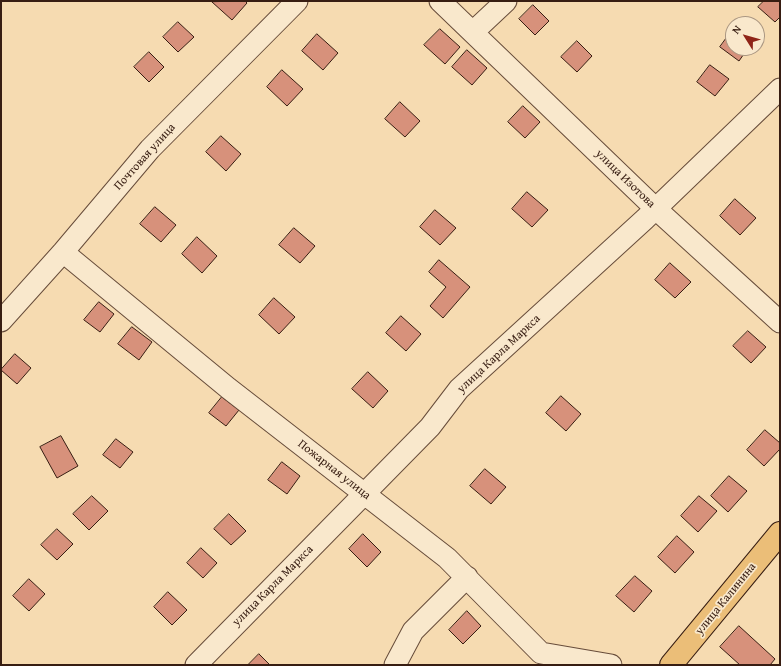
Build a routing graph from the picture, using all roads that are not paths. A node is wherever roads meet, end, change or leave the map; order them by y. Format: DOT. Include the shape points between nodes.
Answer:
graph roads {
  1 [pos="297,1"];
  2 [pos="440,1"];
  3 [pos="506,1"];
  4 [pos="473,32"];
  5 [pos="780,89"];
  6 [pos="656,209"];
  7 [pos="64,252"];
  8 [pos="1,321"];
  9 [pos="780,322"];
  10 [pos="365,493"];
  11 [pos="780,533"];
  12 [pos="467,577"];
  13 [pos="196,665"];
  14 [pos="395,665"];
  15 [pos="611,665"];
  16 [pos="671,665"];
  1 -- 7 [label="street, Почтовая улица" via="150,149"];
  2 -- 4 [label="street, улица Изотова"];
  3 -- 4 [label="street"];
  4 -- 6 [label="street, улица Изотова"];
  5 -- 6 [label="street, улица Карла Маркса"];
  6 -- 9 [label="street, улица Изотова"];
  6 -- 10 [label="street, улица Карла Маркса" via="459,389 430,427"];
  7 -- 8 [label="street, Почтовая улица"];
  7 -- 10 [label="street, Пожарная улица" via="228,388"];
  10 -- 12 [label="street, Пожарная улица"];
  10 -- 13 [label="street, улица Карла Маркса"];
  11 -- 16 [label="main road, улица Калинина"];
  12 -- 14 [label="street" via="413,631"];
  12 -- 15 [label="street, Пожарная улица" via="541,653"];
}
